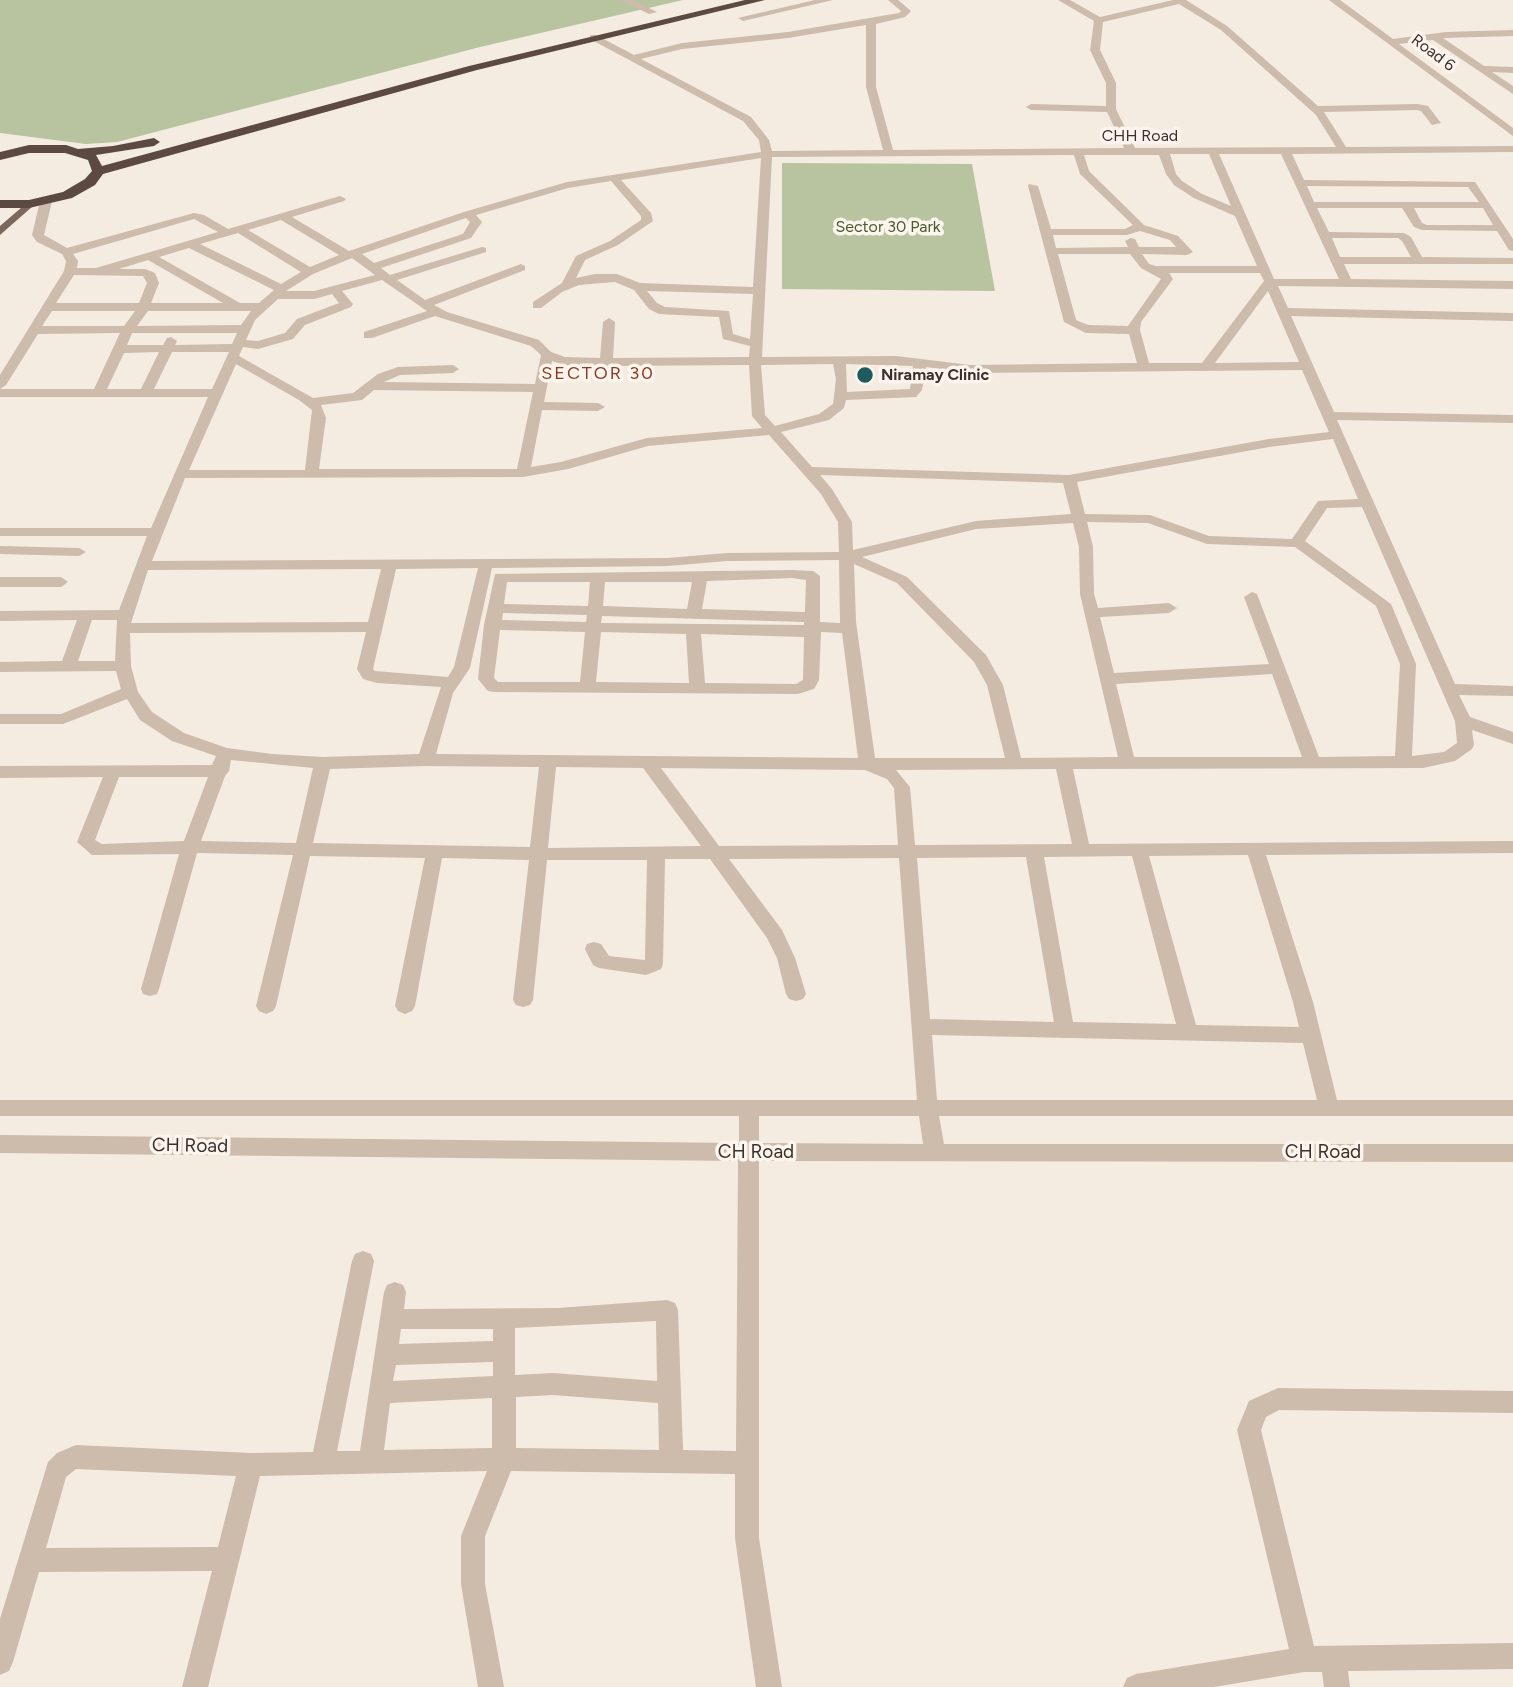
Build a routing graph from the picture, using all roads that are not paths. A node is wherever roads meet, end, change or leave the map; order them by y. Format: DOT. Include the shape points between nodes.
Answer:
graph roads {
  1 [pos="626,0"];
  2 [pos="706,0"];
  3 [pos="760,0"];
  4 [pos="828,0"];
  5 [pos="893,0"];
  6 [pos="1063,0"];
  7 [pos="1179,0"];
  8 [pos="1334,0"];
  9 [pos="1341,0"];
  10 [pos="785,9"];
  11 [pos="652,12"];
  12 [pos="743,18"];
  13 [pos="1099,20"];
  14 [pos="871,22"];
  15 [pos="1513,33"];
  16 [pos="794,35"];
  17 [pos="1434,36"];
  18 [pos="593,37"];
  19 [pos="1397,41"];
  20 [pos="632,58"];
  21 [pos="426,67"];
  22 [pos="1481,69"];
  23 [pos="1513,70"];
  24 [pos="359,85"];
  25 [pos="1513,91"];
  26 [pos="1031,107"];
  27 [pos="1111,109"];
  28 [pos="1316,109"];
  29 [pos="1436,122"];
  30 [pos="1513,124"];
  31 [pos="1513,133"];
  32 [pos="0,143"];
  33 [pos="29,149"];
  34 [pos="1513,149"];
  35 [pos="1285,151"];
  36 [pos="80,152"];
  37 [pos="1078,152"];
  38 [pos="1131,152"];
  39 [pos="1213,152"];
  40 [pos="1344,152"];
  41 [pos="1164,153"];
  42 [pos="767,154"];
  43 [pos="889,154"];
  44 [pos="0,156"];
  45 [pos="98,171"];
  46 [pos="612,176"];
  47 [pos="1300,183"];
  48 [pos="1034,186"];
  49 [pos="340,199"];
  50 [pos="46,201"];
  51 [pos="0,204"];
  52 [pos="29,204"];
  53 [pos="1310,205"];
  54 [pos="1406,205"];
  55 [pos="1486,205"];
  56 [pos="1238,213"];
  57 [pos="467,214"];
  58 [pos="282,216"];
  59 [pos="1367,220"];
  60 [pos="1513,224"];
  61 [pos="1499,226"];
  62 [pos="232,230"];
  63 [pos="1133,230"];
  64 [pos="0,232"];
  65 [pos="1046,232"];
  66 [pos="1326,235"];
  67 [pos="467,236"];
  68 [pos="188,243"];
  69 [pos="1457,244"];
  70 [pos="1513,248"];
  71 [pos="1135,250"];
  72 [pos="1185,250"];
  73 [pos="1051,251"];
  74 [pos="66,252"];
  75 [pos="350,254"];
  76 [pos="148,255"];
  77 [pos="1337,260"];
  78 [pos="1418,260"];
  79 [pos="1513,261"];
  80 [pos="521,268"];
  81 [pos="1199,269"];
  82 [pos="1154,270"];
  83 [pos="70,271"];
  84 [pos="99,271"];
  85 [pos="309,272"];
  86 [pos="382,274"];
  87 [pos="1266,275"];
  88 [pos="1347,283"];
  89 [pos="567,285"];
  90 [pos="1513,285"];
  91 [pos="638,287"];
  92 [pos="335,290"];
  93 [pos="758,291"];
  94 [pos="278,292"];
  95 [pos="425,304"];
  96 [pos="537,305"];
  97 [pos="49,307"];
  98 [pos="144,307"];
  99 [pos="188,307"];
  100 [pos="238,307"];
  101 [pos="259,307"];
  102 [pos="437,311"];
  103 [pos="1282,312"];
  104 [pos="1513,317"];
  105 [pos="609,322"];
  106 [pos="128,329"];
  107 [pos="177,329"];
  108 [pos="245,329"];
  109 [pos="34,330"];
  110 [pos="1134,330"];
  111 [pos="368,334"];
  112 [pos="755,344"];
  113 [pos="120,349"];
  114 [pos="167,349"];
  115 [pos="235,350"];
  116 [pos="547,355"];
  117 [pos="755,360"];
  118 [pos="839,360"];
  119 [pos="606,362"];
  120 [pos="920,362"];
  121 [pos="1305,366"];
  122 [pos="1144,367"];
  123 [pos="1205,367"];
  124 [pos="453,369"];
  125 [pos="0,385"];
  126 [pos="373,386"];
  127 [pos="539,388"];
  128 [pos="146,391"];
  129 [pos="0,393"];
  130 [pos="99,393"];
  131 [pos="215,393"];
  132 [pos="841,396"];
  133 [pos="312,402"];
  134 [pos="535,406"];
  135 [pos="598,407"];
  136 [pos="1327,416"];
  137 [pos="1513,419"];
  138 [pos="771,431"];
  139 [pos="1336,435"];
  140 [pos="809,471"];
  141 [pos="523,473"];
  142 [pos="180,474"];
  143 [pos="311,474"];
  144 [pos="1069,479"];
  145 [pos="1367,503"];
  146 [pos="1079,518"];
  147 [pos="0,532"];
  148 [pos="156,532"];
  149 [pos="1296,543"];
  150 [pos="0,550"];
  151 [pos="79,552"];
  152 [pos="848,556"];
  153 [pos="390,563"];
  154 [pos="486,563"];
  155 [pos="143,566"];
  156 [pos="598,577"];
  157 [pos="700,577"];
  158 [pos="0,582"];
  159 [pos="61,582"];
  160 [pos="1252,597"];
  161 [pos="1169,608"];
  162 [pos="594,611"];
  163 [pos="1091,613"];
  164 [pos="86,615"];
  165 [pos="0,616"];
  166 [pos="474,616"];
  167 [pos="493,617"];
  168 [pos="123,621"];
  169 [pos="693,622"];
  170 [pos="811,625"];
  171 [pos="374,627"];
  172 [pos="593,628"];
  173 [pos="849,628"];
  174 [pos="123,666"];
  175 [pos="0,667"];
  176 [pos="68,667"];
  177 [pos="1278,669"];
  178 [pos="1107,679"];
  179 [pos="450,682"];
  180 [pos="588,687"];
  181 [pos="697,688"];
  182 [pos="1449,689"];
  183 [pos="1513,691"];
  184 [pos="130,692"];
  185 [pos="0,719"];
  186 [pos="1463,721"];
  187 [pos="1513,738"];
  188 [pos="426,760"];
  189 [pos="1127,761"];
  190 [pos="1312,761"];
  191 [pos="223,762"];
  192 [pos="548,762"];
  193 [pos="648,762"];
  194 [pos="1014,762"];
  195 [pos="1063,762"];
  196 [pos="1403,762"];
  197 [pos="323,763"];
  198 [pos="867,764"];
  199 [pos="0,772"];
  200 [pos="113,772"];
  201 [pos="190,847"];
  202 [pos="1513,848"];
  203 [pos="1255,849"];
  204 [pos="304,850"];
  205 [pos="1034,850"];
  206 [pos="1082,850"];
  207 [pos="1139,850"];
  208 [pos="435,851"];
  209 [pos="907,851"];
  210 [pos="713,852"];
  211 [pos="656,853"];
  212 [pos="540,854"];
  213 [pos="594,949"];
  214 [pos="150,989"];
  215 [pos="796,994"];
  216 [pos="523,1000"];
  217 [pos="266,1006"];
  218 [pos="405,1006"];
  219 [pos="922,1027"];
  220 [pos="1065,1030"];
  221 [pos="1188,1032"];
  222 [pos="1312,1035"];
  223 [pos="0,1108"];
  224 [pos="1513,1108"];
  225 [pos="750,1109"];
  226 [pos="928,1109"];
  227 [pos="1329,1109"];
  228 [pos="0,1144"];
  229 [pos="747,1152"];
  230 [pos="935,1152"];
  231 [pos="1513,1153"];
  232 [pos="363,1261"];
  233 [pos="396,1292"];
  234 [pos="504,1318"];
  235 [pos="391,1319"];
  236 [pos="505,1351"];
  237 [pos="386,1355"];
  238 [pos="505,1387"];
  239 [pos="380,1393"];
  240 [pos="668,1393"];
  241 [pos="1513,1402"];
  242 [pos="504,1459"];
  243 [pos="671,1460"];
  244 [pos="370,1462"];
  245 [pos="323,1463"];
  246 [pos="747,1463"];
  247 [pos="250,1465"];
  248 [pos="227,1559"];
  249 [pos="30,1560"];
  250 [pos="7,1612"];
  251 [pos="1513,1656"];
  252 [pos="1332,1658"];
  253 [pos="1304,1659"];
  254 [pos="0,1661"];
  255 [pos="1144,1686"];
  256 [pos="195,1687"];
  257 [pos="491,1687"];
  258 [pos="769,1687"];
  259 [pos="1337,1687"];
  1 -- 11 [label="street"];
  2 -- 11 [label="highway"];
  3 -- 18 [label="highway"];
  4 -- 10 [label="street"];
  5 -- 14 [label="street" via="906,11"];
  6 -- 13 [label="street"];
  7 -- 13 [label="street"];
  7 -- 28 [label="street" via="1224,29"];
  8 -- 19 [label="street, Road 6"];
  9 -- 19 [label="street, Road 6"];
  10 -- 12 [label="street"];
  10 -- 16 [label="street"];
  11 -- 21 [label="highway"];
  13 -- 27 [label="street" via="1096,50 1111,83"];
  14 -- 16 [label="street"];
  14 -- 43 [label="street" via="871,86"];
  15 -- 17 [label="street"];
  16 -- 20 [label="street" via="682,46"];
  17 -- 19 [label="street"];
  17 -- 22 [label="street"];
  18 -- 20 [label="street"];
  18 -- 45 [label="highway"];
  19 -- 30 [label="street, Road 6"];
  19 -- 31 [label="street, Road 6"];
  20 -- 42 [label="street" via="747,120 758,130"];
  22 -- 23 [label="street"];
  22 -- 25 [label="street"];
  24 -- 36 [label="highway" via="141,145"];
  26 -- 27 [label="street"];
  27 -- 38 [label="street"];
  28 -- 29 [label="street" via="1417,107"];
  28 -- 40 [label="street"];
  32 -- 33 [label="highway"];
  33 -- 36 [label="highway"];
  33 -- 44 [label="highway"];
  34 -- 40 [label="street, CHH Road"];
  35 -- 39 [label="street, CHH Road"];
  35 -- 40 [label="street, CHH Road"];
  35 -- 47 [label="street"];
  36 -- 45 [label="highway" via="93,158"];
  37 -- 38 [label="street, CHH Road"];
  37 -- 43 [label="street, CHH Road"];
  37 -- 63 [label="street" via="1084,172 1138,223"];
  38 -- 41 [label="street, CHH Road"];
  39 -- 41 [label="street, CHH Road"];
  39 -- 56 [label="street"];
  41 -- 56 [label="street" via="1178,183"];
  42 -- 43 [label="street, CHH Road"];
  42 -- 46 [label="street, CHH Road"];
  42 -- 93 [label="street"];
  45 -- 50 [label="highway" via="81,189"];
  46 -- 57 [label="street, CHH Road"];
  46 -- 89 [label="street" via="648,221 580,258"];
  47 -- 53 [label="street"];
  47 -- 55 [label="street" via="1466,183 1475,187"];
  48 -- 65 [label="street"];
  49 -- 58 [label="street"];
  50 -- 52 [label="highway"];
  50 -- 74 [label="street" via="38,235"];
  51 -- 52 [label="highway"];
  52 -- 64 [label="main road"];
  53 -- 59 [label="street"];
  53 -- 66 [label="street"];
  54 -- 55 [label="street"];
  54 -- 59 [label="street"];
  54 -- 69 [label="street" via="1418,225"];
  55 -- 61 [label="street"];
  56 -- 87 [label="street"];
  57 -- 67 [label="street" via="476,222"];
  57 -- 75 [label="street, CHH Road"];
  58 -- 62 [label="street"];
  58 -- 75 [label="street"];
  59 -- 66 [label="street"];
  59 -- 78 [label="street" via="1404,237"];
  60 -- 61 [label="street"];
  61 -- 69 [label="street"];
  61 -- 70 [label="street"];
  62 -- 68 [label="street"];
  62 -- 74 [label="street" via="194,216"];
  62 -- 85 [label="street"];
  63 -- 65 [label="street"];
  63 -- 71 [label="street"];
  63 -- 72 [label="street" via="1174,239"];
  65 -- 73 [label="street"];
  66 -- 77 [label="street"];
  67 -- 86 [label="street"];
  67 -- 86 [label="street" via="485,253"];
  68 -- 76 [label="street"];
  68 -- 94 [label="street"];
  69 -- 78 [label="street"];
  69 -- 79 [label="street"];
  71 -- 72 [label="street"];
  71 -- 73 [label="street"];
  71 -- 82 [label="street" via="1139,261"];
  72 -- 81 [label="street"];
  73 -- 110 [label="street" via="1070,322 1086,329"];
  74 -- 83 [label="street" via="72,261"];
  75 -- 85 [label="street, CHH Road"];
  75 -- 86 [label="street"];
  76 -- 84 [label="street"];
  76 -- 100 [label="street"];
  77 -- 78 [label="street"];
  77 -- 88 [label="street"];
  80 -- 95 [label="street"];
  81 -- 82 [label="street"];
  81 -- 87 [label="street"];
  82 -- 110 [label="street" via="1167,279 1135,322"];
  83 -- 84 [label="street"];
  83 -- 97 [label="street"];
  84 -- 98 [label="street" via="151,276"];
  85 -- 94 [label="street, CHH Road"];
  86 -- 92 [label="street"];
  86 -- 95 [label="street"];
  87 -- 88 [label="street"];
  87 -- 103 [label="street"];
  87 -- 123 [label="street"];
  88 -- 90 [label="street"];
  89 -- 91 [label="street" via="609,277"];
  89 -- 96 [label="street"];
  91 -- 93 [label="street"];
  91 -- 112 [label="street" via="663,311 725,314 727,336"];
  92 -- 94 [label="street" via="307,296"];
  92 -- 115 [label="street" via="347,304 301,322 285,337"];
  93 -- 112 [label="street"];
  94 -- 101 [label="street, CHH Road"];
  95 -- 102 [label="street"];
  97 -- 98 [label="street"];
  97 -- 109 [label="street"];
  98 -- 99 [label="street"];
  98 -- 106 [label="street"];
  99 -- 100 [label="street"];
  99 -- 107 [label="street"];
  100 -- 101 [label="street"];
  101 -- 108 [label="street"];
  102 -- 111 [label="street"];
  102 -- 116 [label="street" via="535,343"];
  103 -- 104 [label="street"];
  103 -- 121 [label="street"];
  105 -- 119 [label="street"];
  106 -- 107 [label="street"];
  106 -- 109 [label="street"];
  106 -- 113 [label="street"];
  107 -- 108 [label="street"];
  107 -- 114 [label="street"];
  108 -- 115 [label="street"];
  109 -- 125 [label="street"];
  110 -- 122 [label="street"];
  112 -- 117 [label="street"];
  113 -- 114 [label="street"];
  113 -- 130 [label="street"];
  114 -- 115 [label="street"];
  114 -- 128 [label="street"];
  115 -- 131 [label="street"];
  115 -- 133 [label="street"];
  116 -- 119 [label="street" via="564,361"];
  116 -- 127 [label="street"];
  117 -- 118 [label="street"];
  117 -- 119 [label="street"];
  117 -- 138 [label="street" via="759,416"];
  118 -- 120 [label="street"];
  118 -- 132 [label="street"];
  120 -- 122 [label="street" via="970,369"];
  120 -- 132 [label="street" via="916,390 911,394"];
  121 -- 123 [label="street"];
  121 -- 136 [label="street"];
  122 -- 123 [label="street"];
  124 -- 126 [label="street" via="398,371"];
  126 -- 127 [label="street"];
  126 -- 133 [label="street" via="350,399"];
  127 -- 134 [label="street"];
  128 -- 130 [label="street"];
  128 -- 131 [label="street"];
  129 -- 130 [label="street"];
  131 -- 142 [label="street"];
  132 -- 138 [label="street" via="839,405 824,417"];
  133 -- 143 [label="street" via="319,418"];
  134 -- 135 [label="street"];
  134 -- 141 [label="street"];
  136 -- 137 [label="street"];
  136 -- 139 [label="street"];
  138 -- 140 [label="street"];
  138 -- 141 [label="street" via="647,442"];
  139 -- 144 [label="street"];
  139 -- 145 [label="street"];
  140 -- 144 [label="street"];
  140 -- 152 [label="street" via="845,522"];
  141 -- 143 [label="street"];
  142 -- 143 [label="street"];
  142 -- 148 [label="street"];
  144 -- 146 [label="street"];
  145 -- 149 [label="street" via="1323,504"];
  145 -- 182 [label="street"];
  146 -- 149 [label="street" via="1150,519 1207,540"];
  146 -- 152 [label="street" via="975,525"];
  146 -- 163 [label="street"];
  147 -- 148 [label="street"];
  148 -- 155 [label="street"];
  149 -- 196 [label="street" via="1371,594 1388,613 1408,664"];
  150 -- 151 [label="street"];
  152 -- 154 [label="street"];
  152 -- 173 [label="street"];
  152 -- 194 [label="street" via="902,580 980,659 995,685"];
  153 -- 154 [label="street"];
  153 -- 155 [label="street"];
  153 -- 171 [label="street"];
  154 -- 166 [label="street"];
  155 -- 168 [label="street"];
  156 -- 157 [label="street"];
  156 -- 162 [label="street"];
  156 -- 167 [label="street" via="500,577"];
  157 -- 169 [label="street"];
  157 -- 170 [label="street" via="813,576"];
  158 -- 159 [label="street"];
  160 -- 177 [label="street"];
  161 -- 163 [label="street"];
  162 -- 167 [label="street"];
  162 -- 169 [label="street"];
  162 -- 172 [label="street"];
  163 -- 178 [label="street"];
  164 -- 165 [label="street"];
  164 -- 168 [label="street"];
  164 -- 176 [label="street"];
  166 -- 167 [label="street"];
  166 -- 179 [label="street" via="463,668"];
  167 -- 172 [label="street"];
  167 -- 180 [label="street" via="489,684"];
  168 -- 171 [label="street"];
  168 -- 174 [label="street"];
  169 -- 170 [label="street"];
  169 -- 172 [label="street"];
  169 -- 181 [label="street"];
  170 -- 173 [label="street"];
  170 -- 181 [label="street" via="808,685 798,689"];
  171 -- 179 [label="street" via="365,669 369,675"];
  172 -- 180 [label="street"];
  173 -- 198 [label="street"];
  174 -- 176 [label="street"];
  174 -- 184 [label="street"];
  175 -- 176 [label="street"];
  177 -- 178 [label="street"];
  177 -- 190 [label="street"];
  178 -- 189 [label="street"];
  179 -- 188 [label="street"];
  180 -- 181 [label="street"];
  182 -- 183 [label="street"];
  182 -- 186 [label="street"];
  184 -- 185 [label="street" via="63,719"];
  184 -- 191 [label="street" via="146,716"];
  186 -- 187 [label="street"];
  186 -- 196 [label="street" via="1466,745 1449,757"];
  188 -- 192 [label="street"];
  188 -- 197 [label="street"];
  189 -- 190 [label="street"];
  189 -- 195 [label="street"];
  190 -- 196 [label="street"];
  191 -- 197 [label="street"];
  191 -- 200 [label="street"];
  191 -- 201 [label="street"];
  192 -- 193 [label="street"];
  192 -- 212 [label="street"];
  193 -- 198 [label="street"];
  193 -- 210 [label="street"];
  194 -- 195 [label="street"];
  194 -- 198 [label="street"];
  195 -- 206 [label="street"];
  197 -- 204 [label="street"];
  198 -- 209 [label="street" via="893,775 902,787"];
  199 -- 200 [label="street"];
  200 -- 201 [label="street" via="86,842 90,848"];
  201 -- 204 [label="street"];
  201 -- 214 [label="street"];
  202 -- 203 [label="street"];
  203 -- 207 [label="street"];
  203 -- 222 [label="street"];
  204 -- 208 [label="street"];
  204 -- 217 [label="street"];
  205 -- 206 [label="street"];
  205 -- 209 [label="street"];
  205 -- 220 [label="street"];
  206 -- 207 [label="street"];
  207 -- 221 [label="street"];
  208 -- 212 [label="street"];
  208 -- 218 [label="street"];
  209 -- 210 [label="street"];
  209 -- 219 [label="street"];
  210 -- 211 [label="street"];
  210 -- 215 [label="street" via="775,935"];
  211 -- 212 [label="street"];
  211 -- 213 [label="street" via="654,964 646,968 606,963"];
  212 -- 216 [label="street"];
  219 -- 220 [label="street"];
  219 -- 226 [label="street"];
  220 -- 221 [label="street"];
  221 -- 222 [label="street"];
  222 -- 227 [label="street"];
  223 -- 225 [label="street, CH Road"];
  224 -- 227 [label="street, CH Road"];
  225 -- 226 [label="street, CH Road"];
  225 -- 229 [label="street"];
  226 -- 227 [label="street, CH Road"];
  226 -- 230 [label="street"];
  228 -- 229 [label="street, CH Road"];
  229 -- 230 [label="street, CH Road"];
  229 -- 246 [label="street"];
  230 -- 231 [label="street, CH Road"];
  232 -- 245 [label="street"];
  233 -- 235 [label="street"];
  234 -- 235 [label="street"];
  234 -- 236 [label="street"];
  234 -- 240 [label="street" via="667,1310"];
  235 -- 237 [label="street"];
  236 -- 237 [label="street"];
  236 -- 238 [label="street"];
  237 -- 239 [label="street"];
  238 -- 239 [label="street"];
  238 -- 240 [label="street" via="553,1384"];
  238 -- 242 [label="street"];
  239 -- 244 [label="street"];
  240 -- 243 [label="street"];
  241 -- 253 [label="street" via="1278,1399 1257,1409 1249,1430"];
  242 -- 243 [label="street"];
  242 -- 244 [label="street"];
  242 -- 257 [label="street" via="473,1536 473,1584"];
  243 -- 246 [label="street"];
  244 -- 245 [label="street"];
  245 -- 247 [label="street"];
  246 -- 258 [label="street" via="747,1538"];
  247 -- 248 [label="street"];
  247 -- 249 [label="street" via="76,1457 65,1461 56,1470"];
  248 -- 249 [label="street"];
  248 -- 256 [label="street"];
  249 -- 250 [label="street"];
  250 -- 254 [label="street"];
  251 -- 252 [label="street"];
  252 -- 253 [label="street"];
  252 -- 259 [label="street"];
  253 -- 255 [label="street"];
}
